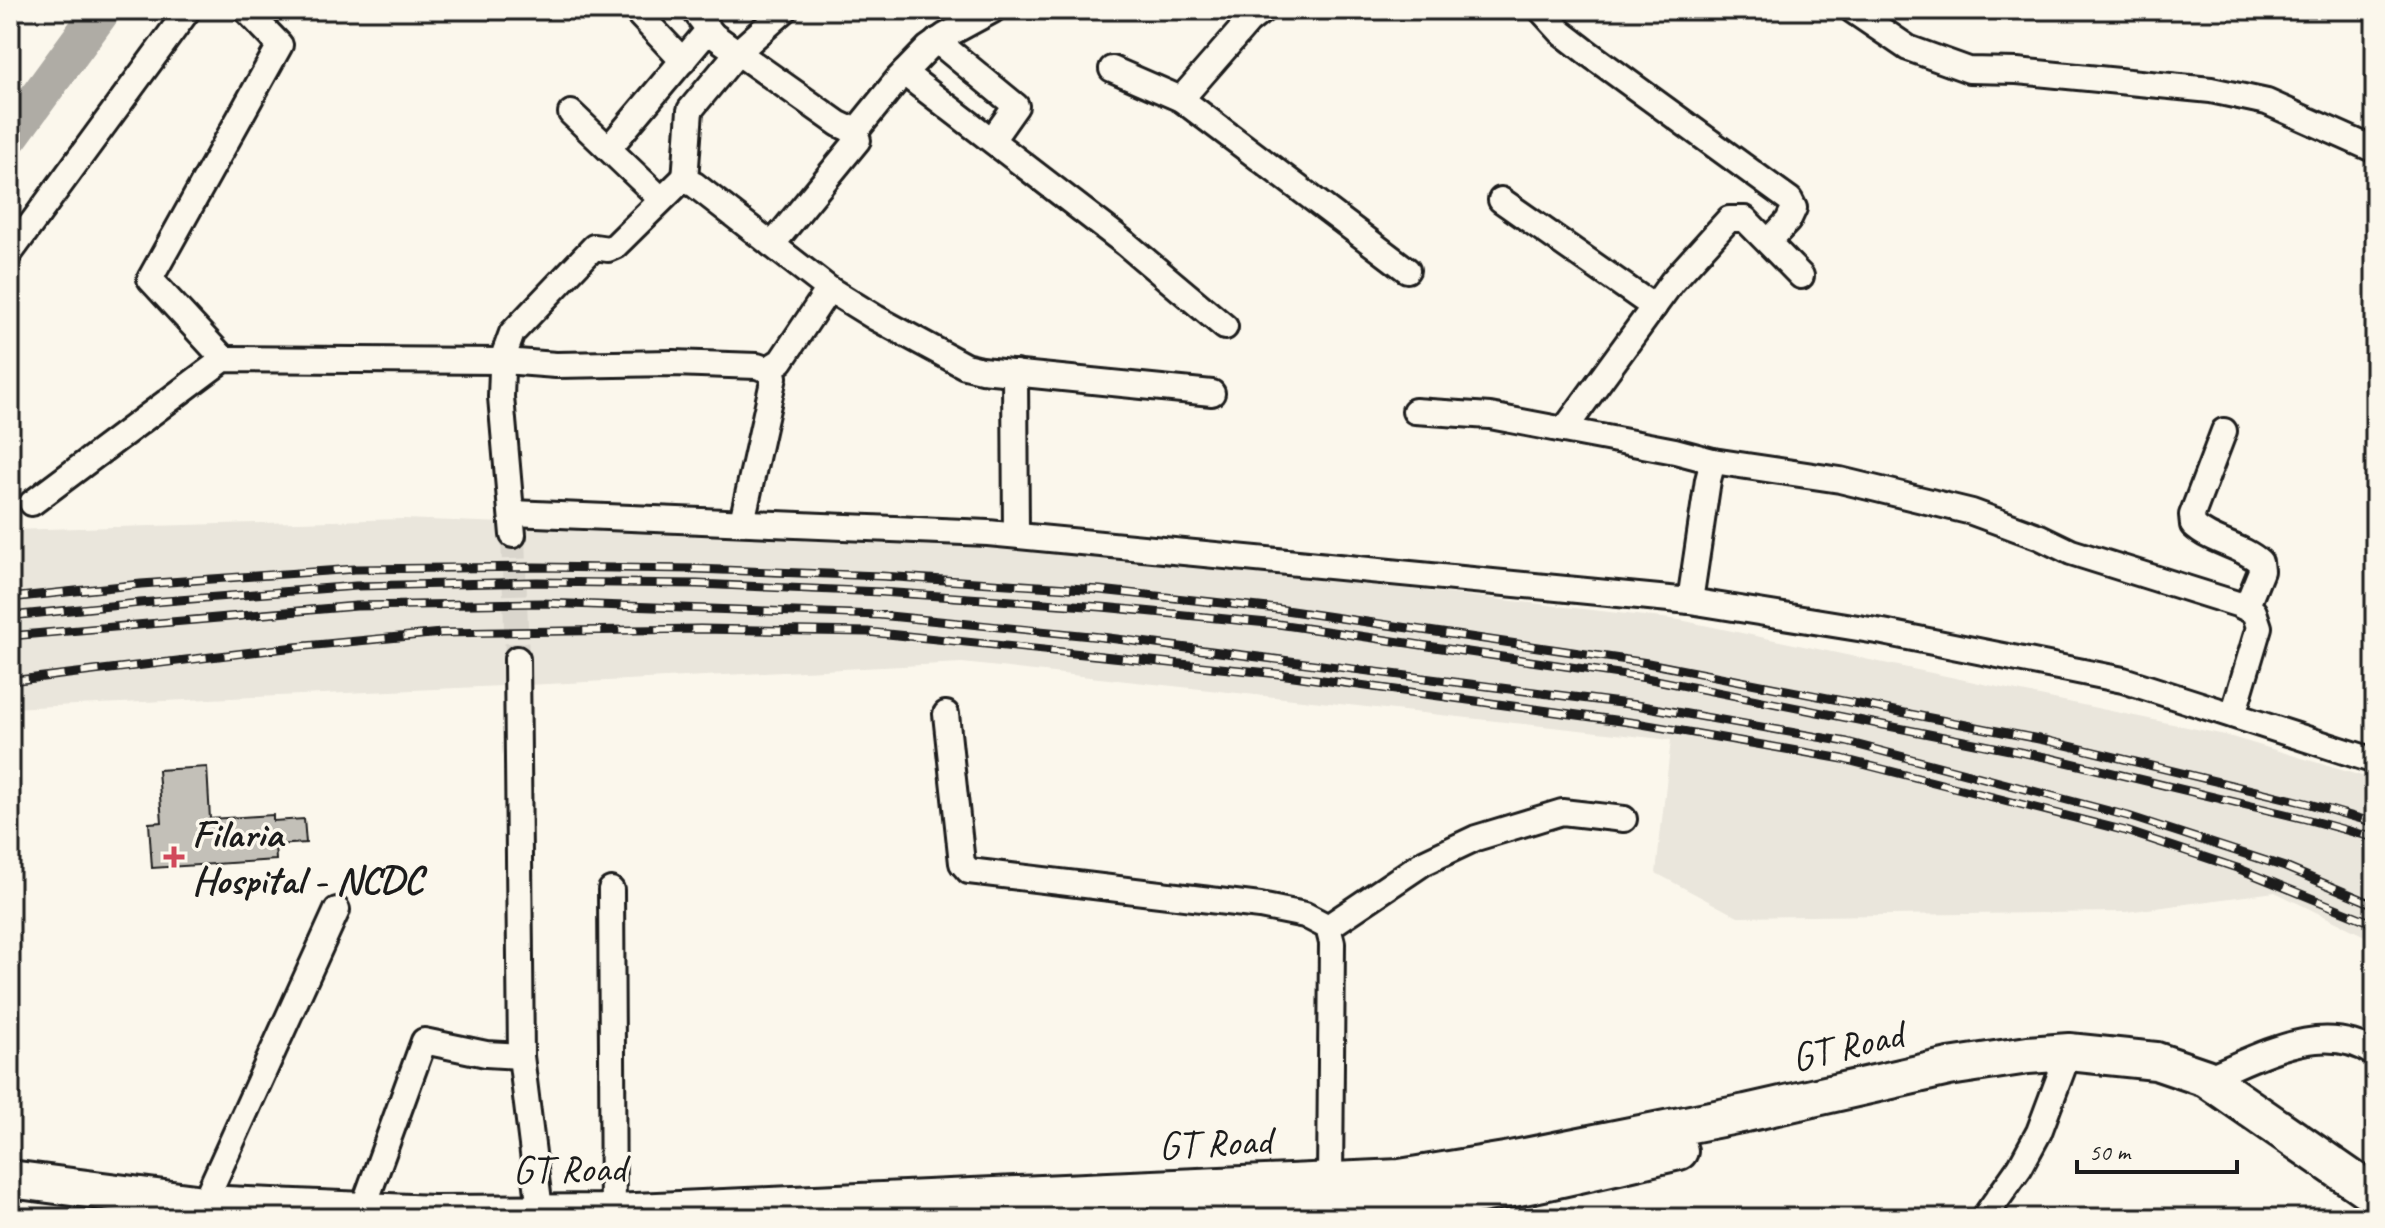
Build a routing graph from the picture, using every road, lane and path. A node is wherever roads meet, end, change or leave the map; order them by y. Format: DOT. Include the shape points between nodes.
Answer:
graph roads {
  1 [pos="188,10"];
  2 [pos="246,10"];
  3 [pos="635,10"];
  4 [pos="694,10"];
  5 [pos="785,10"];
  6 [pos="993,10"];
  7 [pos="1541,10"];
  8 [pos="1852,10"];
  9 [pos="1248,14"];
  10 [pos="713,35"];
  11 [pos="937,41"];
  12 [pos="738,52"];
  13 [pos="683,61"];
  14 [pos="1112,69"];
  15 [pos="904,73"];
  16 [pos="1181,99"];
  17 [pos="571,113"];
  18 [pos="850,129"];
  19 [pos="992,140"];
  20 [pos="609,148"];
  21 [pos="2375,150"];
  22 [pos="685,180"];
  23 [pos="661,199"];
  24 [pos="1501,200"];
  25 [pos="1769,241"];
  26 [pos="772,245"];
  27 [pos="10,253"];
  28 [pos="1407,270"];
  29 [pos="1801,276"];
  30 [pos="829,289"];
  31 [pos="1654,307"];
  32 [pos="1225,327"];
  33 [pos="224,359"];
  34 [pos="504,361"];
  35 [pos="768,369"];
  36 [pos="1015,373"];
  37 [pos="1212,393"];
  38 [pos="1415,411"];
  39 [pos="1564,430"];
  40 [pos="2224,431"];
  41 [pos="1713,461"];
  42 [pos="32,503"];
  43 [pos="742,522"];
  44 [pos="1016,535"];
  45 [pos="1690,601"];
  46 [pos="2246,608"];
  47 [pos="517,659"];
  48 [pos="946,714"];
  49 [pos="2233,715"];
  50 [pos="2375,761"];
  51 [pos="1624,819"];
  52 [pos="611,890"];
  53 [pos="337,910"];
  54 [pos="1328,927"];
  55 [pos="2375,1054"];
  56 [pos="521,1056"];
  57 [pos="2064,1064"];
  58 [pos="2206,1078"];
  59 [pos="10,1179"];
  60 [pos="1330,1181"];
  61 [pos="1401,1191"];
  62 [pos="2375,1195"];
  63 [pos="10,1201"];
  64 [pos="200,1211"];
  65 [pos="362,1211"];
  66 [pos="847,1211"];
  67 [pos="613,1215"];
  68 [pos="541,1216"];
  69 [pos="1183,1217"];
  70 [pos="123,1218"];
  71 [pos="1095,1218"];
  72 [pos="1984,1218"];
  73 [pos="2369,1218"];
  1 -- 27 [label="street"];
  2 -- 33 [label="street" via="280,45 150,279"];
  3 -- 13 [label="street"];
  4 -- 10 [label="street"];
  5 -- 12 [label="street"];
  6 -- 11 [label="street"];
  7 -- 25 [label="street" via="1588,53 1790,200 1794,208 1788,221"];
  8 -- 21 [label="street" via="1908,48 1969,70 2211,90 2267,102"];
  9 -- 16 [label="street"];
  10 -- 12 [label="street"];
  10 -- 13 [label="street" via="705,34"];
  11 -- 15 [label="street"];
  11 -- 19 [label="street" via="1016,106"];
  12 -- 18 [label="street"];
  12 -- 22 [label="street" via="690,110"];
  13 -- 20 [label="street"];
  14 -- 16 [label="street"];
  15 -- 18 [label="street" via="860,126"];
  15 -- 19 [label="street"];
  16 -- 28 [label="street"];
  17 -- 20 [label="street"];
  18 -- 26 [label="street" via="858,140"];
  19 -- 32 [label="street"];
  20 -- 23 [label="street"];
  22 -- 23 [label="street"];
  22 -- 26 [label="street"];
  23 -- 34 [label="street" via="615,246 594,247 512,333"];
  24 -- 31 [label="street"];
  25 -- 29 [label="street"];
  25 -- 31 [label="street" via="1745,219 1729,219"];
  26 -- 30 [label="street"];
  30 -- 35 [label="street" via="781,361"];
  30 -- 36 [label="street" via="965,366"];
  31 -- 39 [label="street"];
  33 -- 34 [label="street"];
  33 -- 42 [label="street"];
  34 -- 35 [label="street"];
  34 -- 43 [label="street" via="501,397 512,524"];
  35 -- 43 [label="street" via="774,377"];
  36 -- 37 [label="street"];
  36 -- 44 [label="street"];
  38 -- 39 [label="street" via="1490,416"];
  39 -- 41 [label="street"];
  40 -- 46 [label="street" via="2192,515 2193,525 2260,562"];
  41 -- 45 [label="street"];
  41 -- 46 [label="street" via="1840,480 1972,512 2071,552"];
  43 -- 44 [label="street"];
  44 -- 45 [label="street"];
  45 -- 49 [label="street" via="1883,632 2123,680"];
  46 -- 49 [label="street" via="2254,612 2259,627"];
  47 -- 56 [label="street"];
  48 -- 54 [label="street" via="962,863 969,871 1260,906 1305,915"];
  49 -- 50 [label="street"];
  51 -- 54 [label="street" via="1562,812 1476,838 1423,863"];
  52 -- 67 [label="street"];
  53 -- 64 [label="street"];
  54 -- 60 [label="street"];
  55 -- 58 [label="street" via="2337,1039 2304,1040"];
  56 -- 65 [label="street" via="424,1041"];
  56 -- 68 [label="street"];
  57 -- 58 [label="highway, GT Road" via="2156,1061"];
  57 -- 61 [label="highway, GT Road" via="1748,1124 1536,1184 1428,1203"];
  57 -- 72 [label="street" via="2033,1144"];
  57 -- 73 [label="highway, GT Road" via="2176,1090"];
  58 -- 62 [label="highway, GT Road"];
  59 -- 64 [label="highway, GT Road"];
  60 -- 61 [label="highway, GT Road"];
  60 -- 66 [label="highway, GT Road"];
  61 -- 69 [label="highway, GT Road" via="1330,1211"];
  63 -- 70 [label="highway"];
  64 -- 65 [label="highway, GT Road"];
  65 -- 68 [label="highway, GT Road"];
  66 -- 67 [label="highway, GT Road"];
  67 -- 68 [label="highway, GT Road"];
  69 -- 71 [label="highway, GT Road"];
}
